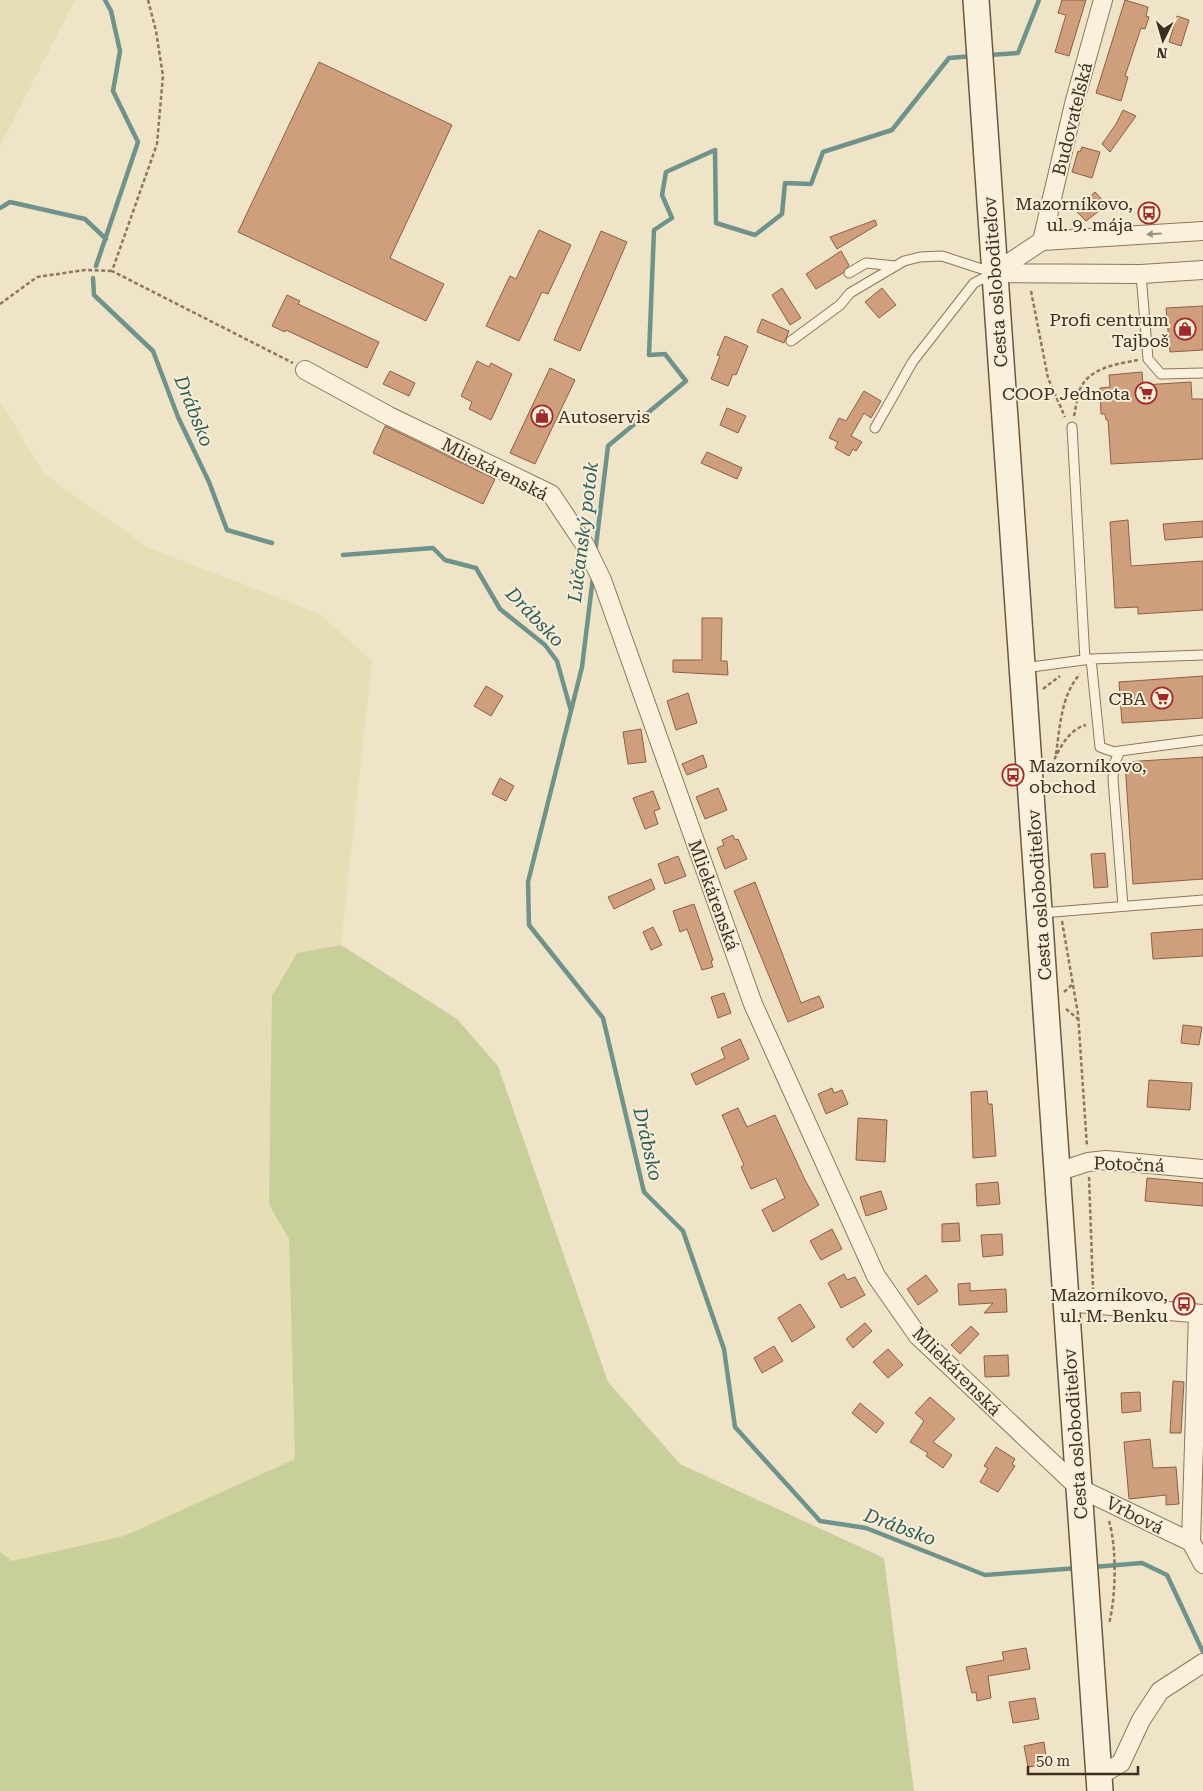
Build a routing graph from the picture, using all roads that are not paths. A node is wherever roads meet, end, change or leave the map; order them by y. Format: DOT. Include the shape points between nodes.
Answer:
graph roads {
  1 [pos="1103,0"];
  2 [pos="977,5"];
  3 [pos="1203,231"];
  4 [pos="1042,241"];
  5 [pos="895,266"];
  6 [pos="1203,270"];
  7 [pos="849,273"];
  8 [pos="994,273"];
  9 [pos="1141,274"];
  10 [pos="791,341"];
  11 [pos="305,370"];
  12 [pos="1203,372"];
  13 [pos="1072,427"];
  14 [pos="875,428"];
  15 [pos="1203,655"];
  16 [pos="1088,659"];
  17 [pos="1022,668"];
  18 [pos="1203,740"];
  19 [pos="1120,751"];
  20 [pos="1203,900"];
  21 [pos="1123,906"];
  22 [pos="1051,915"];
  23 [pos="1203,1169"];
  24 [pos="1057,1172"];
  25 [pos="1066,1302"];
  26 [pos="1201,1314"];
  27 [pos="1079,1488"];
  28 [pos="1190,1542"];
  29 [pos="1203,1564"];
  30 [pos="1198,1665"];
  31 [pos="1100,1784"];
  1 -- 4 [label="street, Budovateľská" via="1074,104"];
  2 -- 8 [label="main road, Cesta osloboditeľov"];
  3 -- 4 [label="street, one-way"];
  4 -- 8 [label="street"];
  5 -- 7 [label="lane" via="866,263"];
  5 -- 8 [label="lane" via="920,257 942,256"];
  5 -- 10 [label="lane" via="850,293"];
  6 -- 9 [label="street"];
  8 -- 9 [label="street"];
  8 -- 14 [label="lane" via="974,283 913,361"];
  8 -- 17 [label="main road, Cesta osloboditeľov"];
  9 -- 12 [label="lane" via="1148,359 1161,374"];
  11 -- 27 [label="street, Mliekárenská" via="389,416 551,494 585,545 602,580 753,1004 876,1276 918,1336"];
  13 -- 16 [label="lane"];
  15 -- 16 [label="lane"];
  16 -- 17 [label="lane"];
  16 -- 19 [label="lane" via="1100,747"];
  17 -- 22 [label="main road, Cesta osloboditeľov"];
  18 -- 19 [label="lane"];
  19 -- 21 [label="lane" via="1114,764 1113,779"];
  20 -- 21 [label="lane"];
  21 -- 22 [label="lane"];
  22 -- 24 [label="main road, Cesta osloboditeľov"];
  23 -- 24 [label="street, Potočná" via="1106,1160"];
  24 -- 25 [label="main road, Cesta osloboditeľov"];
  25 -- 26 [label="street"];
  25 -- 27 [label="main road, Cesta osloboditeľov"];
  26 -- 28 [label="street, Vrbová"];
  27 -- 28 [label="street, Vrbová"];
  27 -- 31 [label="main road, Cesta osloboditeľov"];
  28 -- 29 [label="street"];
  30 -- 31 [label="street" via="1160,1691 1141,1720 1121,1763"];
}
